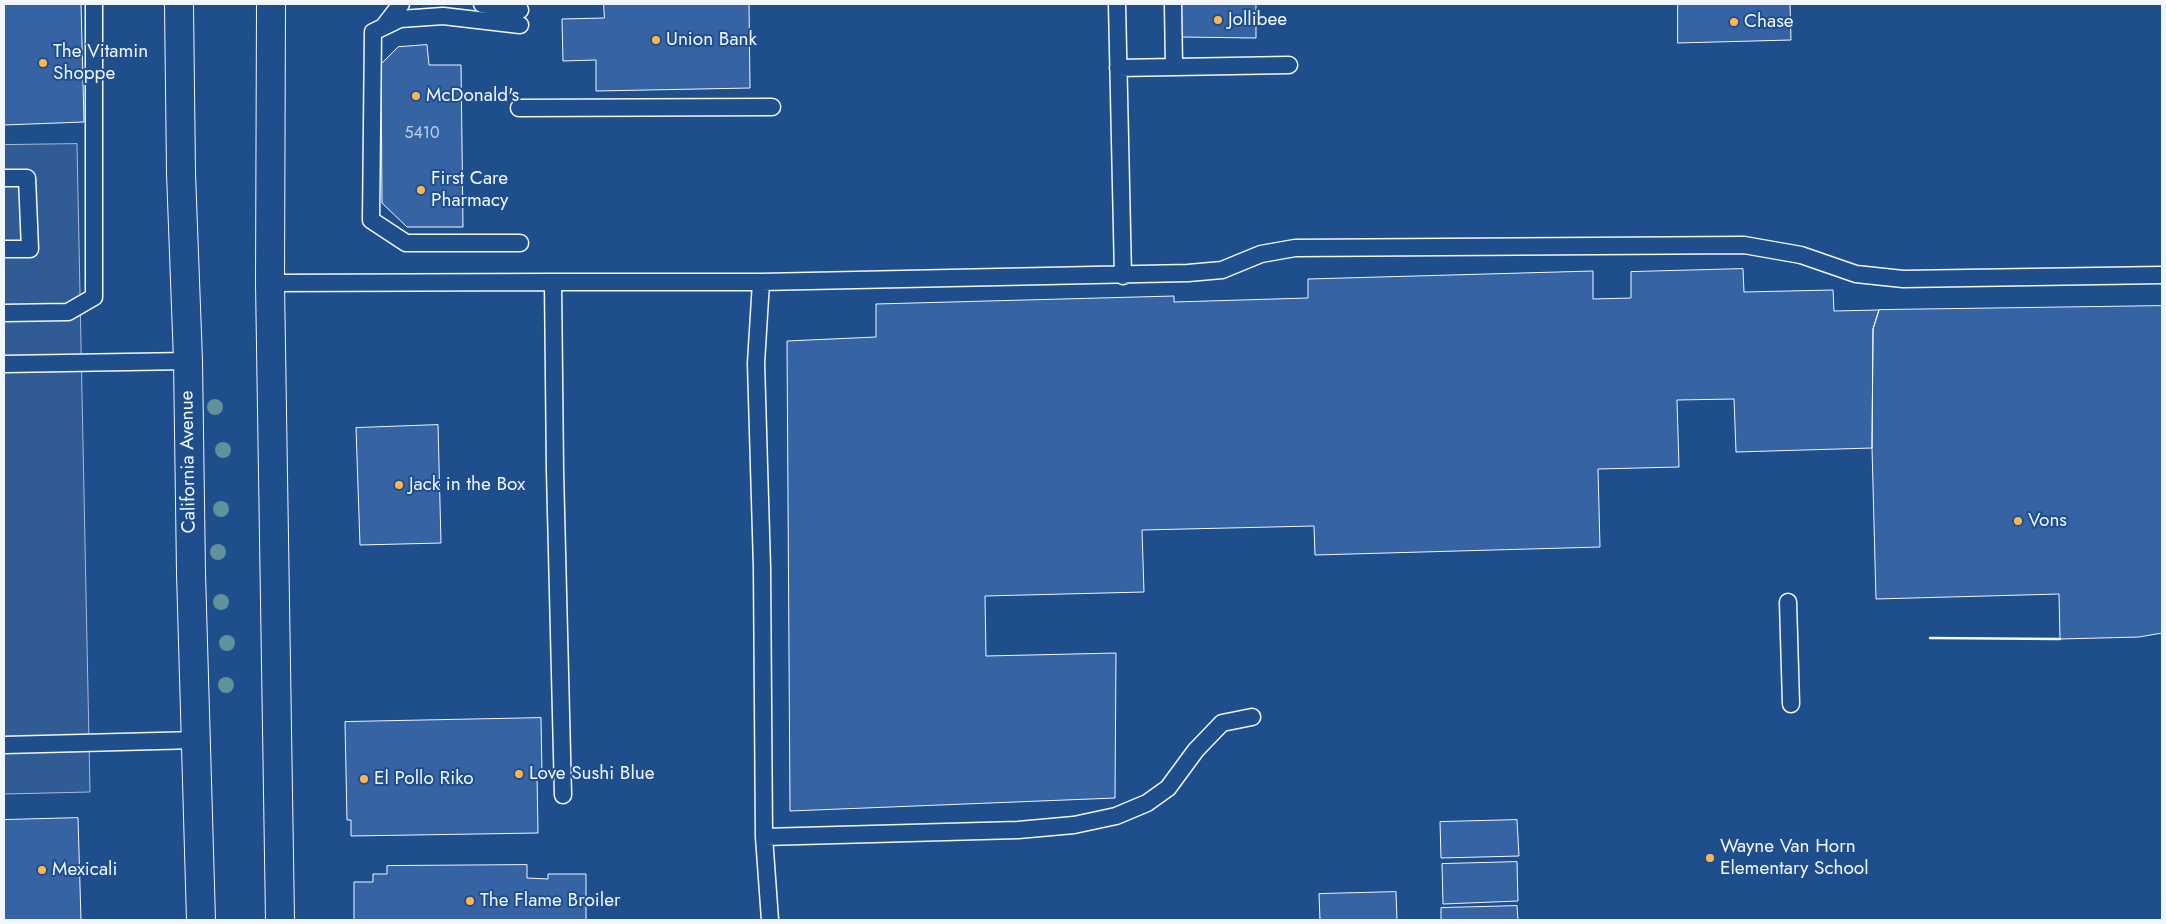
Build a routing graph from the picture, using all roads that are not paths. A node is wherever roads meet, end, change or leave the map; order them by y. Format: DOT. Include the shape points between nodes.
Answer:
graph roads {
  1 [pos="94,4"];
  2 [pos="179,4"];
  3 [pos="270,4"];
  4 [pos="401,4"];
  5 [pos="482,4"];
  6 [pos="1117,4"];
  7 [pos="1173,4"];
  8 [pos="384,27"];
  9 [pos="1289,65"];
  10 [pos="1174,67"];
  11 [pos="1118,68"];
  12 [pos="772,107"];
  13 [pos="519,108"];
  14 [pos="4,178"];
  15 [pos="520,243"];
  16 [pos="4,249"];
  17 [pos="2162,275"];
  18 [pos="1123,276"];
  19 [pos="553,282"];
  20 [pos="761,282"];
  21 [pos="270,284"];
  22 [pos="4,313"];
  23 [pos="188,361"];
  24 [pos="4,364"];
  25 [pos="1788,602"];
  26 [pos="1791,704"];
  27 [pos="1252,717"];
  28 [pos="197,740"];
  29 [pos="4,745"];
  30 [pos="563,795"];
  31 [pos="764,837"];
  32 [pos="201,920"];
  33 [pos="280,920"];
  34 [pos="770,920"];
  1 -- 22 [label="lane" via="94,297 68,312"];
  2 -- 23 [label="main road, California Avenue"];
  3 -- 21 [label="main road"];
  4 -- 8 [label="lane"];
  5 -- 8 [label="lane" via="520,18 443,16 400,19"];
  6 -- 11 [label="lane"];
  7 -- 10 [label="lane"];
  8 -- 15 [label="lane" via="373,32 371,220 406,243"];
  9 -- 10 [label="lane"];
  10 -- 11 [label="lane"];
  11 -- 18 [label="lane"];
  12 -- 13 [label="lane"];
  14 -- 16 [label="lane" via="27,178 30,249"];
  17 -- 18 [label="lane" via="1903,279 1856,274 1801,255 1744,245 1642,245 1295,248 1261,254 1222,270"];
  18 -- 20 [label="lane"];
  19 -- 20 [label="lane"];
  19 -- 21 [label="lane"];
  19 -- 30 [label="lane" via="554,471"];
  20 -- 31 [label="lane" via="756,363 762,568"];
  21 -- 33 [label="main road"];
  23 -- 24 [label="lane"];
  23 -- 28 [label="main road, California Avenue"];
  25 -- 26 [label="lane"];
  27 -- 31 [label="lane" via="1222,723 1196,750 1168,788 1147,803 1116,816 1074,825 1018,830"];
  28 -- 29 [label="lane"];
  28 -- 32 [label="main road, California Avenue"];
  31 -- 34 [label="lane"];
}
